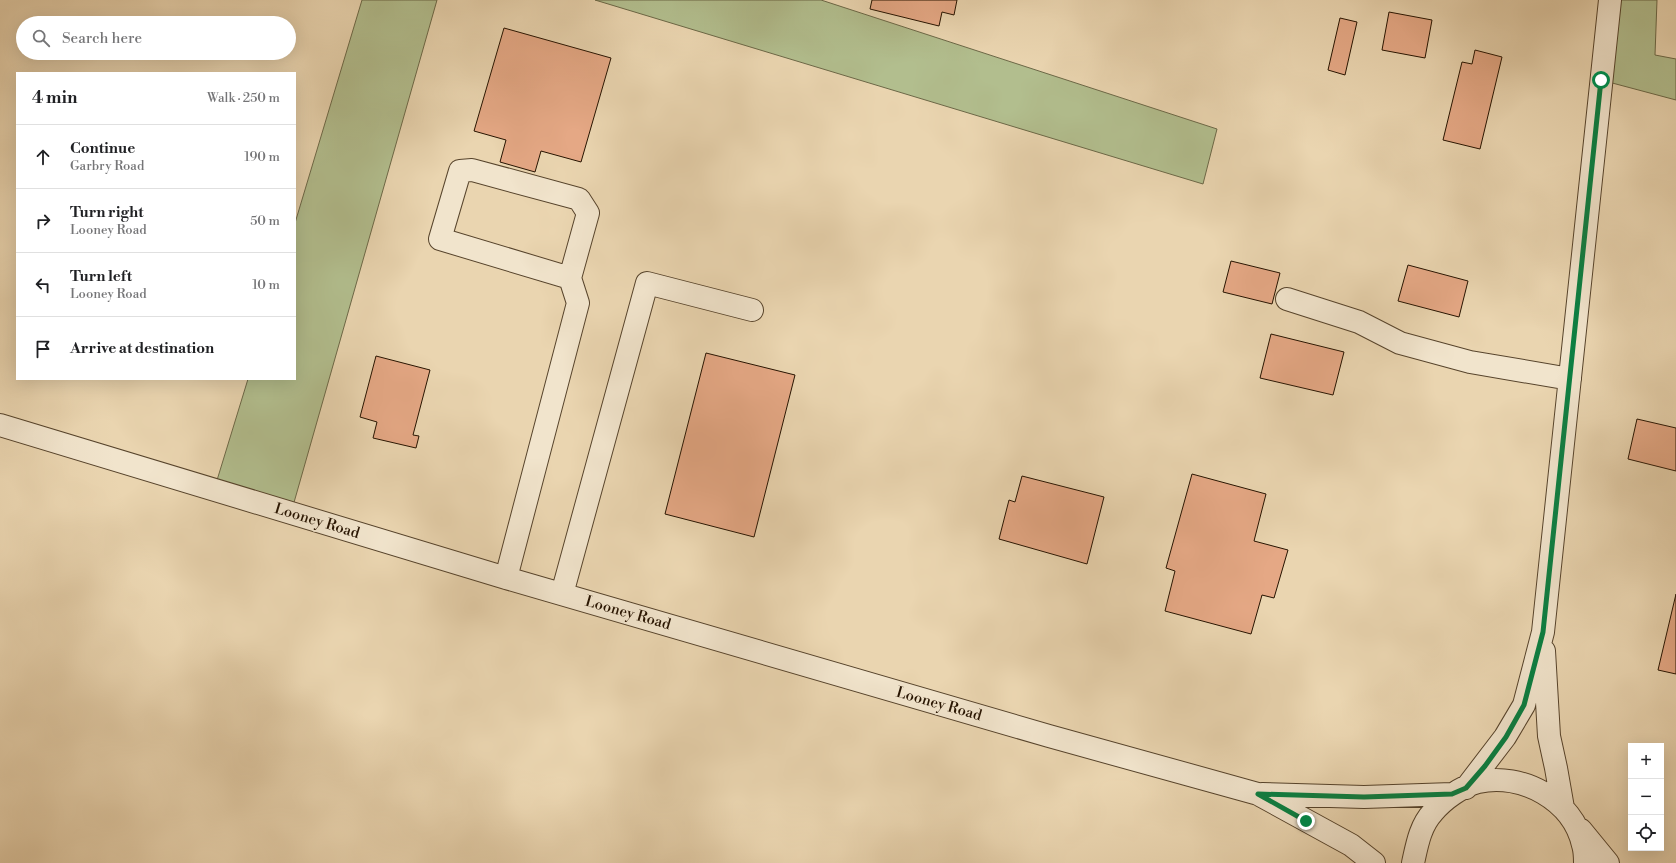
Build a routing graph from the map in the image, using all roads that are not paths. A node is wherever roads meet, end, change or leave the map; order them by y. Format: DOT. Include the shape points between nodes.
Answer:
graph roads {
  1 [pos="1610,0"];
  2 [pos="570,278"];
  3 [pos="1287,299"];
  4 [pos="752,310"];
  5 [pos="1570,379"];
  6 [pos="0,425"];
  7 [pos="506,578"];
  8 [pos="562,594"];
  9 [pos="1543,632"];
  10 [pos="1459,791"];
  11 [pos="1258,794"];
  12 [pos="1568,814"];
  13 [pos="1374,863"];
  14 [pos="1413,863"];
  15 [pos="1585,863"];
  16 [pos="1608,863"];
  1 -- 5 [label="street"];
  2 -- 2 [label="street" via="440,239 460,171 472,170 579,199 588,213"];
  2 -- 7 [label="street" via="578,303"];
  3 -- 5 [label="street" via="1359,322 1400,343 1470,362"];
  4 -- 8 [label="street" via="647,283"];
  5 -- 9 [label="street"];
  6 -- 7 [label="street, Looney Road"];
  7 -- 8 [label="street, Looney Road"];
  8 -- 11 [label="street, Looney Road"];
  9 -- 10 [label="street" via="1524,705 1506,737"];
  9 -- 12 [label="street" via="1548,736"];
  10 -- 11 [label="street, Looney Road" via="1364,797"];
  10 -- 12 [label="street" via="1478,782 1506,780 1533,786 1555,800"];
  10 -- 14 [label="street" via="1432,813 1418,837"];
  11 -- 13 [label="street, Looney Road" via="1351,845"];
  12 -- 15 [label="street" via="1583,844"];
  12 -- 16 [label="street"];
}
